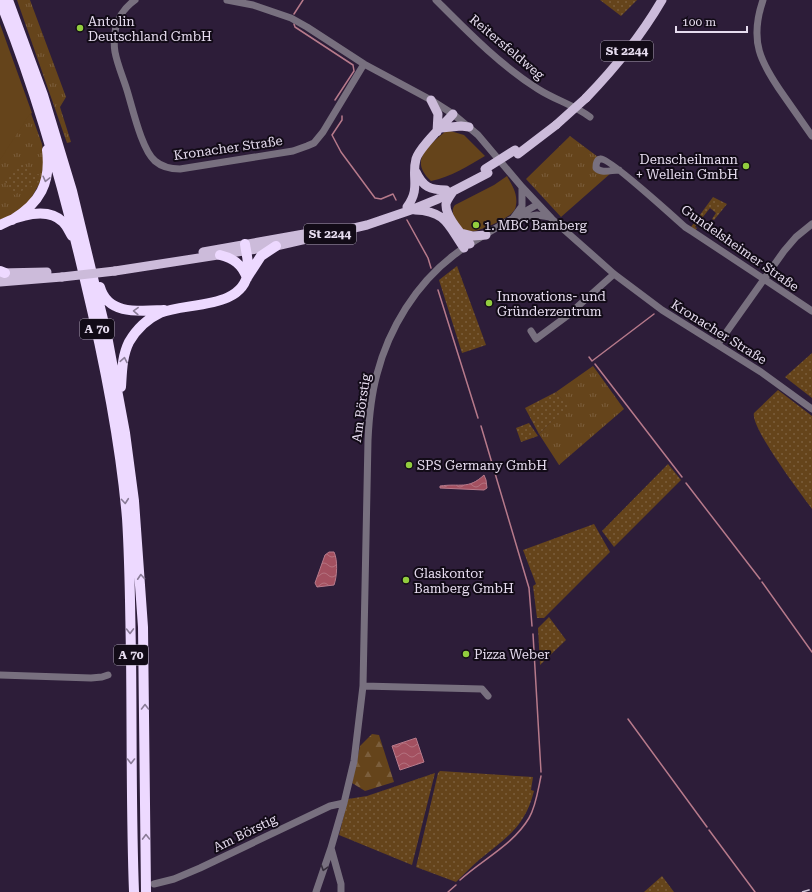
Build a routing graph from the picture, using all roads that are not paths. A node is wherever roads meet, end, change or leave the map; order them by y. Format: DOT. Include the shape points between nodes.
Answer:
graph roads {
  1 [pos="8,0"];
  2 [pos="135,0"];
  3 [pos="228,0"];
  4 [pos="436,0"];
  5 [pos="657,0"];
  6 [pos="662,0"];
  7 [pos="763,0"];
  8 [pos="0,1"];
  9 [pos="254,2"];
  10 [pos="364,64"];
  11 [pos="583,97"];
  12 [pos="431,100"];
  13 [pos="453,114"];
  14 [pos="590,117"];
  15 [pos="45,126"];
  16 [pos="469,127"];
  17 [pos="439,130"];
  18 [pos="812,136"];
  19 [pos="619,170"];
  20 [pos="415,171"];
  21 [pos="522,187"];
  22 [pos="449,191"];
  23 [pos="538,204"];
  24 [pos="409,209"];
  25 [pos="550,218"];
  26 [pos="513,219"];
  27 [pos="12,220"];
  28 [pos="812,224"];
  29 [pos="0,225"];
  30 [pos="461,233"];
  31 [pos="486,235"];
  32 [pos="276,246"];
  33 [pos="467,246"];
  34 [pos="246,248"];
  35 [pos="220,255"];
  36 [pos="80,256"];
  37 [pos="90,265"];
  38 [pos="115,269"];
  39 [pos="614,274"];
  40 [pos="2,278"];
  41 [pos="247,278"];
  42 [pos="763,280"];
  43 [pos="174,310"];
  44 [pos="812,312"];
  45 [pos="531,331"];
  46 [pos="718,344"];
  47 [pos="119,399"];
  48 [pos="812,409"];
  49 [pos="0,676"];
  50 [pos="108,676"];
  51 [pos="363,686"];
  52 [pos="488,696"];
  53 [pos="344,803"];
  54 [pos="331,848"];
  55 [pos="154,884"];
  56 [pos="134,892"];
  57 [pos="146,892"];
  58 [pos="316,892"];
  59 [pos="341,892"];
  1 -- 37 [label="highway, A 70" via="55,132"];
  2 -- 10 [label="street, Kronacher Straße" via="118,20 115,52 149,154 162,166 171,169 288,152 307,146 323,132"];
  3 -- 9 [label="street, Kronacher Straße"];
  4 -- 14 [label="street, Reitersfeldweg" via="479,42 526,81"];
  5 -- 11 [label="main road, St 2244" via="619,54"];
  6 -- 11 [label="main road, St 2244" via="625,54 606,77"];
  7 -- 18 [label="street" via="756,34 761,60"];
  8 -- 15 [label="highway, A 70"];
  9 -- 10 [label="street, Kronacher Straße" via="299,22"];
  10 -- 12 [label="street, Kronacher Straße"];
  11 -- 22 [label="main road, St 2244" via="554,124 517,152"];
  12 -- 13 [label="street, Kronacher Straße"];
  12 -- 17 [label="main road" via="438,114"];
  13 -- 16 [label="street, Kronacher Straße"];
  13 -- 17 [label="main road"];
  15 -- 27 [label="highway, one-way" via="48,163 46,181 32,204"];
  15 -- 36 [label="highway, A 70"];
  16 -- 17 [label="main road"];
  16 -- 21 [label="street, Kronacher Straße" via="492,150"];
  17 -- 20 [label="main road" via="418,154"];
  19 -- 42 [label="street, Gundelsheimer Straße" via="687,228"];
  20 -- 22 [label="main road" via="428,188"];
  20 -- 24 [label="main road" via="415,190"];
  21 -- 23 [label="street, Kronacher Straße"];
  21 -- 26 [label="street" via="522,206"];
  22 -- 24 [label="main road, St 2244"];
  22 -- 30 [label="main road" via="447,212"];
  23 -- 25 [label="street, Kronacher Straße"];
  23 -- 26 [label="street, Am Börstig"];
  24 -- 32 [label="main road, St 2244" via="367,225"];
  24 -- 33 [label="main road" via="438,215"];
  24 -- 34 [label="main road, St 2244"];
  25 -- 26 [label="street" via="537,215"];
  25 -- 39 [label="street, Kronacher Straße"];
  26 -- 31 [label="street, Am Börstig"];
  27 -- 29 [label="highway"];
  27 -- 36 [label="highway" via="37,214 56,217 68,229"];
  28 -- 42 [label="street" via="791,242"];
  30 -- 31 [label="main road" via="473,236"];
  30 -- 33 [label="main road"];
  31 -- 33 [label="street, Am Börstig"];
  32 -- 34 [label="main road, St 2244"];
  32 -- 41 [label="highway" via="261,256"];
  33 -- 51 [label="street, Am Börstig" via="437,270 409,304 386,348 375,382 367,449"];
  34 -- 35 [label="main road, St 2244"];
  34 -- 38 [label="main road, St 2244"];
  34 -- 41 [label="highway"];
  35 -- 38 [label="main road, St 2244"];
  35 -- 41 [label="highway" via="238,263"];
  36 -- 56 [label="highway, A 70, one-way" via="111,396 126,514 130,579"];
  43 -- 37 [label="highway, one-way" via="131,311 113,305 102,294"];
  37 -- 47 [label="highway, A 70"];
  38 -- 40 [label="main road, St 2244"];
  39 -- 45 [label="street" via="567,316 536,339"];
  39 -- 46 [label="street, Kronacher Straße" via="662,310"];
  41 -- 43 [label="highway" via="239,291 230,297"];
  42 -- 44 [label="street, Gundelsheimer Straße"];
  42 -- 46 [label="street"];
  47 -- 43 [label="highway, one-way" via="122,364 135,333 146,322 161,313"];
  46 -- 48 [label="street, Kronacher Straße"];
  57 -- 47 [label="highway, A 70, one-way" via="145,676 141,584 134,501"];
  49 -- 50 [label="street"];
  51 -- 52 [label="street" via="482,689"];
  51 -- 53 [label="street, Am Börstig" via="356,746"];
  53 -- 54 [label="street, Am Börstig"];
  53 -- 55 [label="street, Am Börstig" via="330,806 200,868"];
  54 -- 58 [label="street, Am Börstig, one-way"];
  54 -- 59 [label="street"];
}
